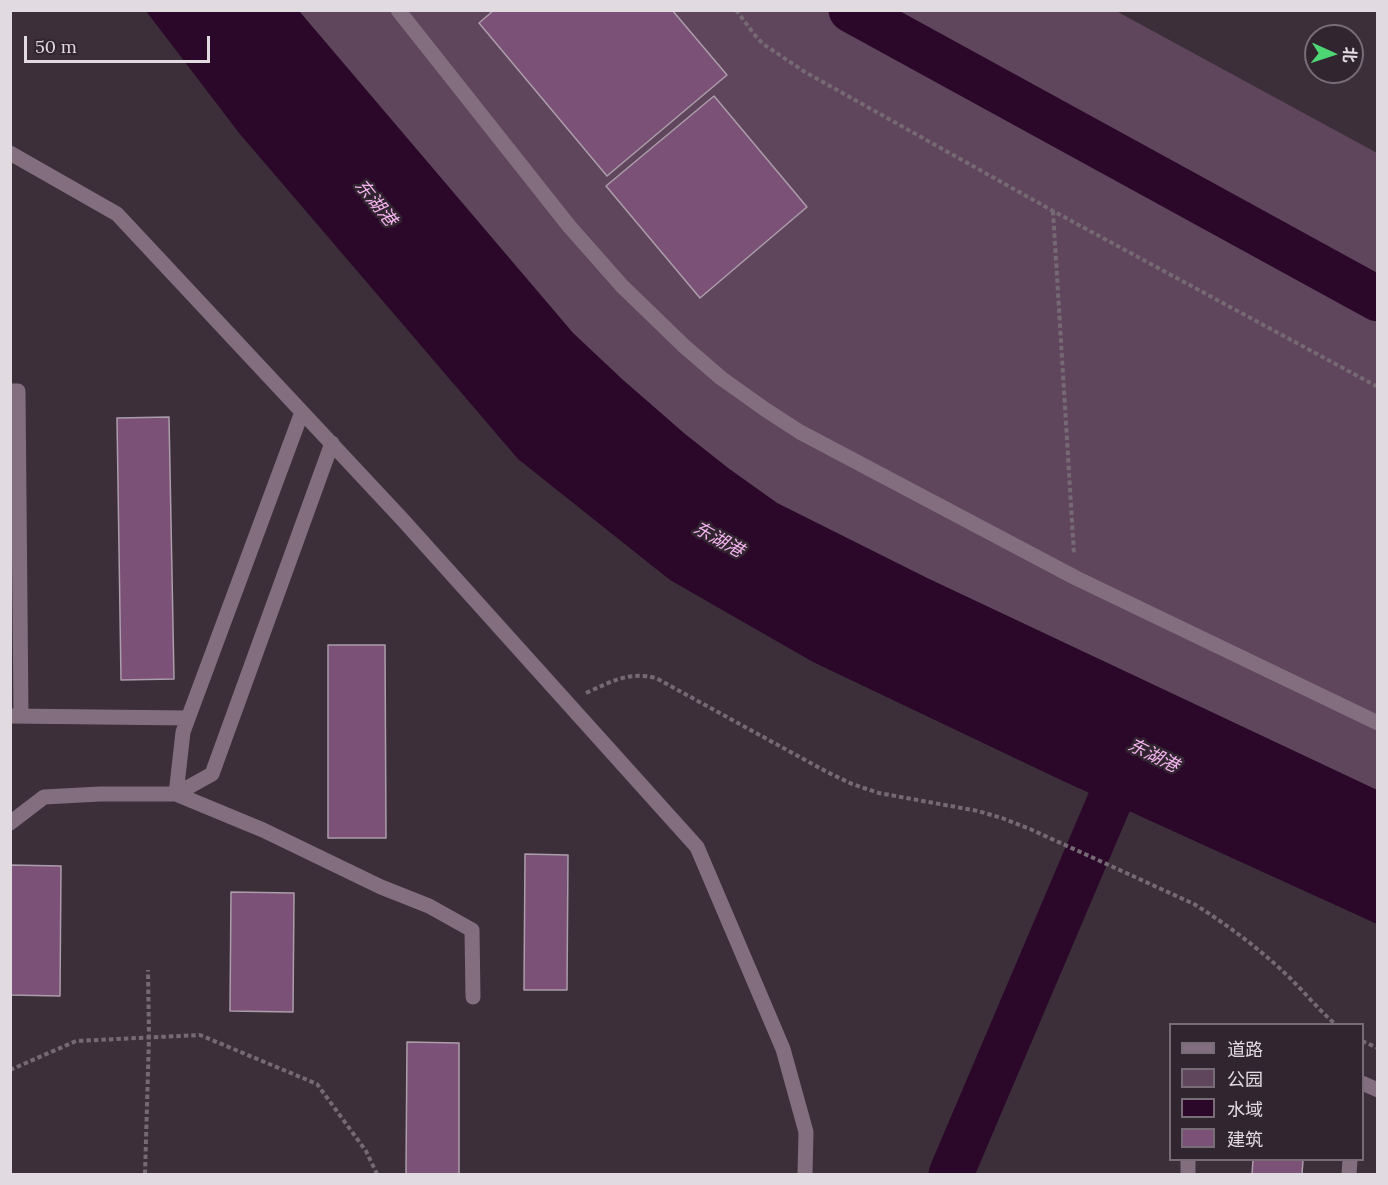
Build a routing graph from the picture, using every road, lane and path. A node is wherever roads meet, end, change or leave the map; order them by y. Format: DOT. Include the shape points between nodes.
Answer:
graph roads {
  1 [pos="398,10"];
  2 [pos="736,10"];
  3 [pos="10,153"];
  4 [pos="1053,211"];
  5 [pos="1377,387"];
  6 [pos="10,391"];
  7 [pos="302,412"];
  8 [pos="332,443"];
  9 [pos="1076,578"];
  10 [pos="567,702"];
  11 [pos="16,716"];
  12 [pos="189,718"];
  13 [pos="1377,723"];
  14 [pos="176,794"];
  15 [pos="10,823"];
  16 [pos="148,970"];
  17 [pos="473,997"];
  18 [pos="1334,1023"];
  19 [pos="149,1037"];
  20 [pos="10,1070"];
  21 [pos="145,1174"];
  22 [pos="377,1174"];
  23 [pos="805,1174"];
  1 -- 9 [label="street" via="569,226 622,286 721,378 800,432"];
  2 -- 4 [label="path" via="763,44 805,72"];
  3 -- 7 [label="street" via="117,214"];
  4 -- 5 [label="path"];
  4 -- 9 [label="path"];
  6 -- 11 [label="street" via="18,391"];
  7 -- 8 [label="street"];
  7 -- 12 [label="street"];
  8 -- 10 [label="street"];
  8 -- 14 [label="street" via="212,774"];
  9 -- 13 [label="street"];
  10 -- 18 [label="path" via="621,677 656,678 852,784 1002,818 1202,908 1291,979"];
  10 -- 23 [label="street" via="697,847 783,1049 806,1132"];
  11 -- 12 [label="street"];
  12 -- 14 [label="street" via="183,732"];
  14 -- 15 [label="street" via="44,797"];
  14 -- 17 [label="street" via="429,906 472,930"];
  16 -- 19 [label="path"];
  19 -- 20 [label="path" via="76,1041"];
  19 -- 21 [label="path"];
  19 -- 22 [label="path" via="200,1035 317,1084 366,1151"];
}
